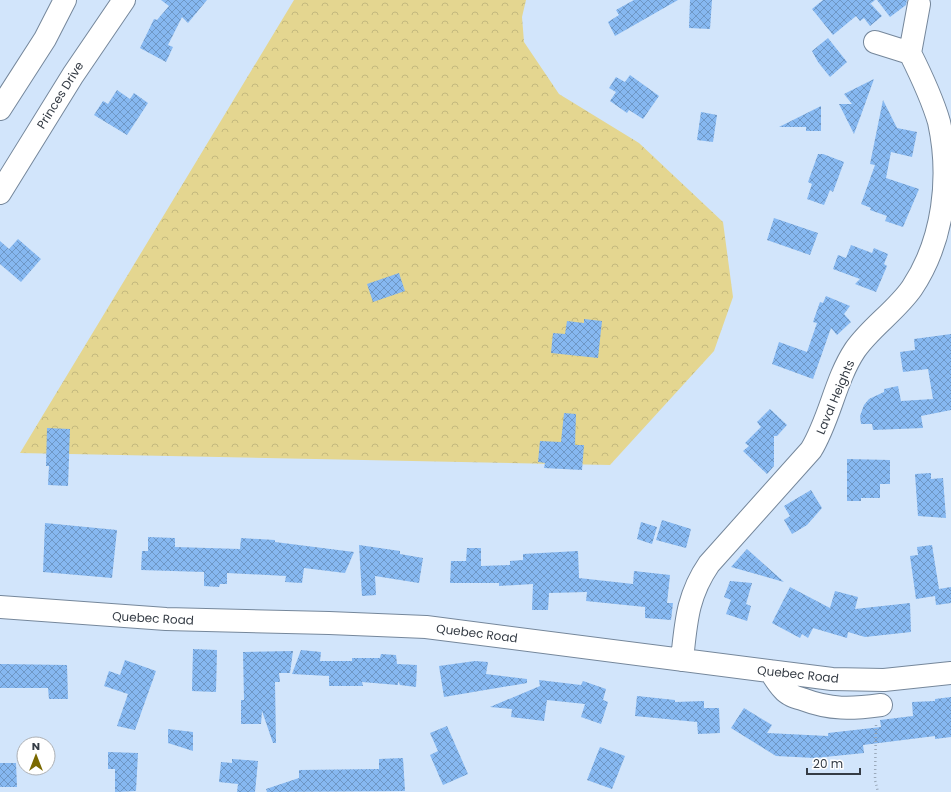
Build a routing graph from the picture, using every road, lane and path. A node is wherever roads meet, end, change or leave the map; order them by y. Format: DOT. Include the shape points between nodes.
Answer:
graph roads {
  1 [pos="65,0"];
  2 [pos="124,0"];
  3 [pos="919,4"];
  4 [pos="875,42"];
  5 [pos="910,53"];
  6 [pos="0,109"];
  7 [pos="0,193"];
  8 [pos="0,607"];
  9 [pos="682,660"];
  10 [pos="770,671"];
  11 [pos="951,673"];
  12 [pos="878,714"];
  13 [pos="878,792"];
  1 -- 6 [label="street" via="41,46"];
  2 -- 7 [label="street, Princes Drive" via="73,75"];
  3 -- 5 [label="street"];
  4 -- 5 [label="street"];
  5 -- 9 [label="street, Laval Heights" via="932,102 945,149 945,202 939,228 911,288 854,351 811,450 699,578 687,612"];
  8 -- 9 [label="street, Quebec Road" via="166,619 426,627"];
  9 -- 10 [label="street, Quebec Road"];
  10 -- 11 [label="street, Quebec Road" via="857,680 902,679"];
  10 -- 12 [label="street" via="783,690 789,694 817,705"];
  12 -- 13 [label="path" via="875,780"];
}
